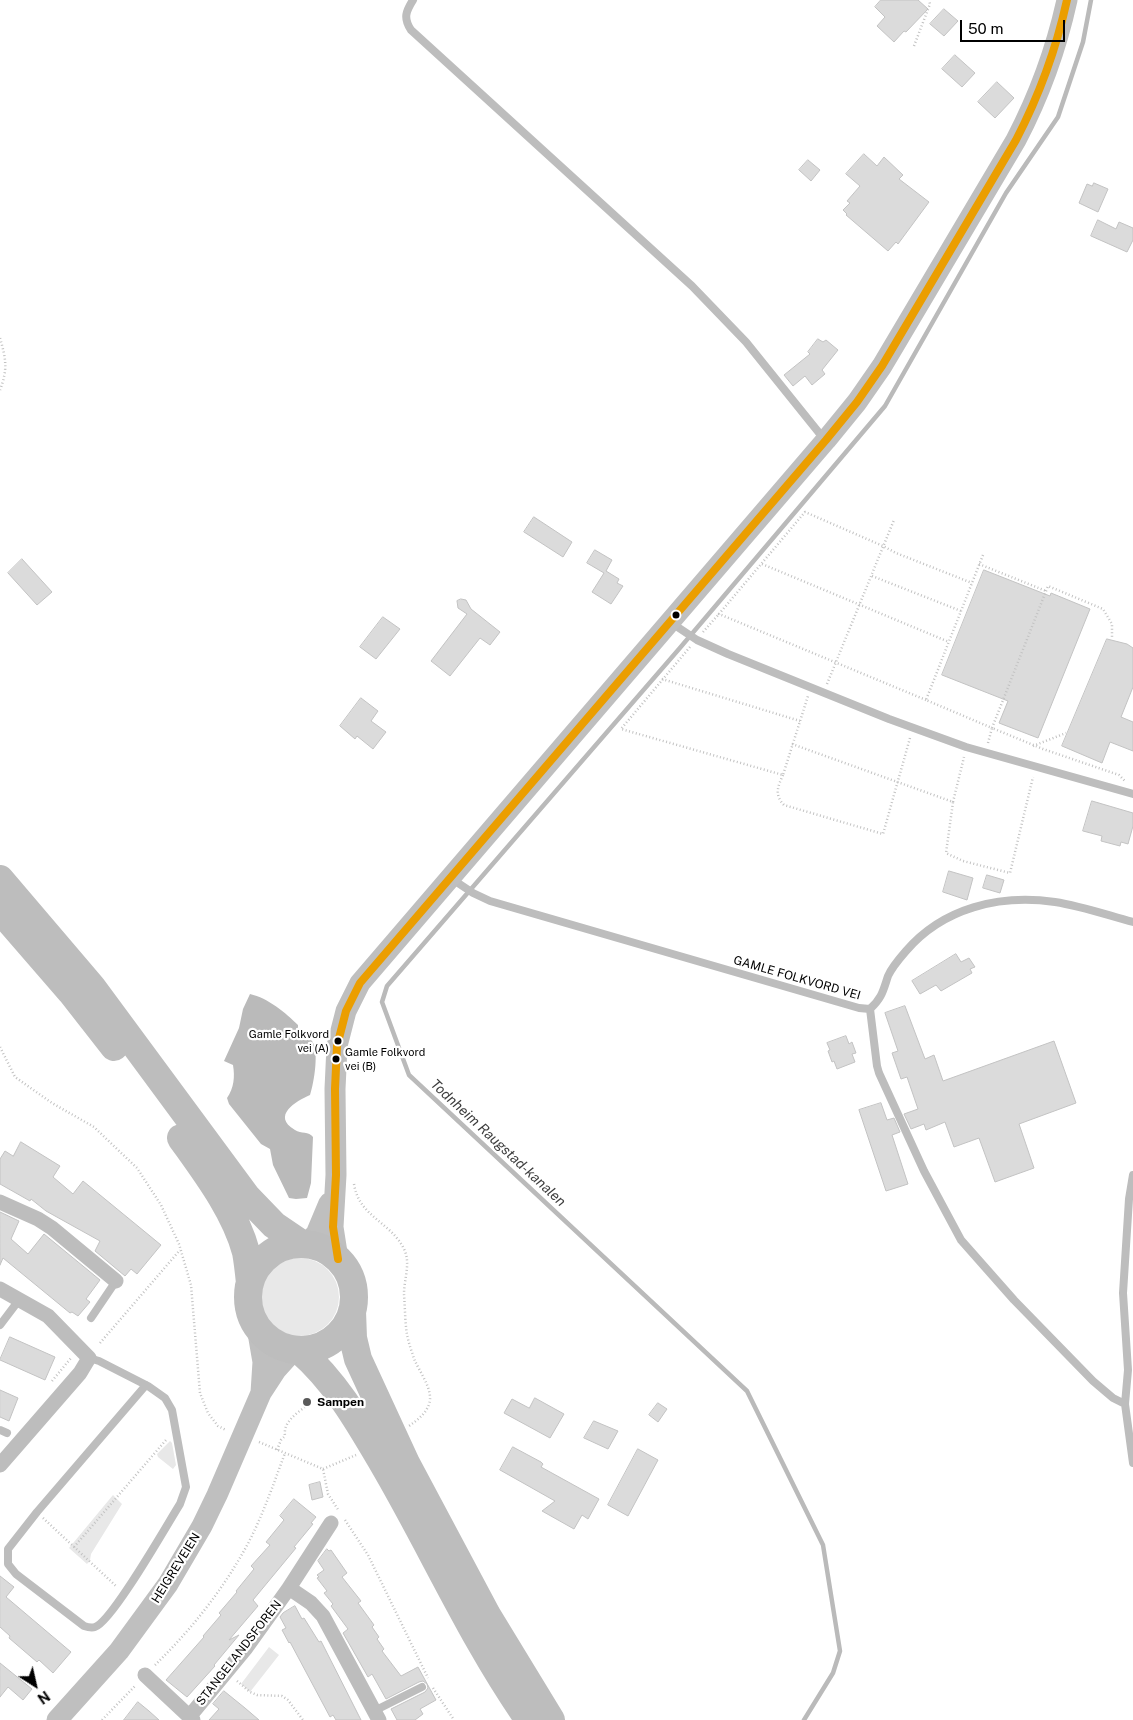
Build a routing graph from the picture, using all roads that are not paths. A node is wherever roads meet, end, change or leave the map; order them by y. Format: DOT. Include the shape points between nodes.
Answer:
graph roads {
  1 [pos="413,0"];
  2 [pos="1067,0"];
  3 [pos="826,440"];
  4 [pos="675,626"];
  5 [pos="1131,794"];
  6 [pos="0,879"];
  7 [pos="463,887"];
  8 [pos="0,910"];
  9 [pos="1133,922"];
  10 [pos="870,1008"];
  11 [pos="1133,1174"];
  12 [pos="335,1189"];
  13 [pos="0,1202"];
  14 [pos="303,1244"];
  15 [pos="338,1259"];
  16 [pos="116,1281"];
  17 [pos="250,1283"];
  18 [pos="0,1289"];
  19 [pos="19,1300"];
  20 [pos="352,1311"];
  21 [pos="91,1318"];
  22 [pos="0,1326"];
  23 [pos="257,1327"];
  24 [pos="296,1350"];
  25 [pos="89,1358"];
  26 [pos="146,1385"];
  27 [pos="261,1393"];
  28 [pos="1126,1404"];
  29 [pos="1133,1463"];
  30 [pos="0,1465"];
  31 [pos="338,1518"];
  32 [pos="289,1588"];
  33 [pos="146,1674"];
  34 [pos="422,1687"];
  35 [pos="376,1716"];
  36 [pos="191,1718"];
  37 [pos="57,1720"];
  38 [pos="529,1720"];
  39 [pos="551,1720"];
  1 -- 3 [label="lane" via="406,14 411,30 692,286 746,342"];
  2 -- 3 [label="main road" via="1051,62 1016,140 882,366"];
  3 -- 4 [label="main road"];
  4 -- 5 [label="lane" via="696,640 810,688 966,747"];
  4 -- 7 [label="main road"];
  6 -- 14 [label="highway" via="92,987 247,1197 274,1225"];
  7 -- 10 [label="lane, GAMLE FOLKVORD VEI" via="490,901 859,1008"];
  7 -- 12 [label="main road" via="372,969 360,983 346,1011 339,1032 335,1068"];
  8 -- 17 [label="highway" via="71,992 200,1164 241,1237"];
  9 -- 10 [label="lane, GAMLE FOLKVORD VEI" via="1079,907 1036,900 967,908 940,922 912,944 896,962 885,990"];
  10 -- 28 [label="lane" via="879,1073 924,1171 961,1240 1014,1300 1093,1380"];
  11 -- 28 [label="lane" via="1123,1293 1128,1370"];
  12 -- 14 [label="main road" via="316,1234"];
  12 -- 15 [label="main road" via="333,1227"];
  13 -- 16 [label="street" via="52,1228"];
  14 -- 15 [label="highway" via="317,1247"];
  14 -- 17 [label="highway" via="275,1251 255,1271"];
  15 -- 20 [label="highway" via="352,1282"];
  16 -- 21 [label="lane"];
  17 -- 23 [label="highway" via="249,1307"];
  18 -- 19 [label="street"];
  19 -- 22 [label="lane"];
  19 -- 25 [label="street" via="48,1316"];
  20 -- 24 [label="highway" via="348,1322 332,1340 311,1349"];
  20 -- 39 [label="highway" via="358,1359 402,1454 486,1615"];
  23 -- 24 [label="highway" via="273,1342"];
  23 -- 27 [label="main road, HEIGREVEIEN" via="263,1362"];
  24 -- 27 [label="main road, HEIGREVEIEN" via="276,1370"];
  24 -- 38 [label="highway" via="326,1376 354,1414 472,1630"];
  25 -- 26 [label="lane"];
  25 -- 30 [label="street" via="80,1373"];
  26 -- 26 [label="lane" via="165,1398 172,1410 186,1487 180,1504 124,1594 102,1623 95,1628 84,1626 16,1574 8,1564 8,1549"];
  27 -- 37 [label="main road, HEIGREVEIEN" via="210,1510 168,1584 119,1651"];
  28 -- 29 [label="lane"];
  31 -- 32 [label="street, STANGELANDSFOREN"];
  32 -- 35 [label="street, STANGELANDSFOREN" via="323,1616"];
  32 -- 36 [label="street, STANGELANDSFOREN"];
  33 -- 36 [label="street, STANGELANDSFOREN"];
  34 -- 35 [label="lane"];
}
